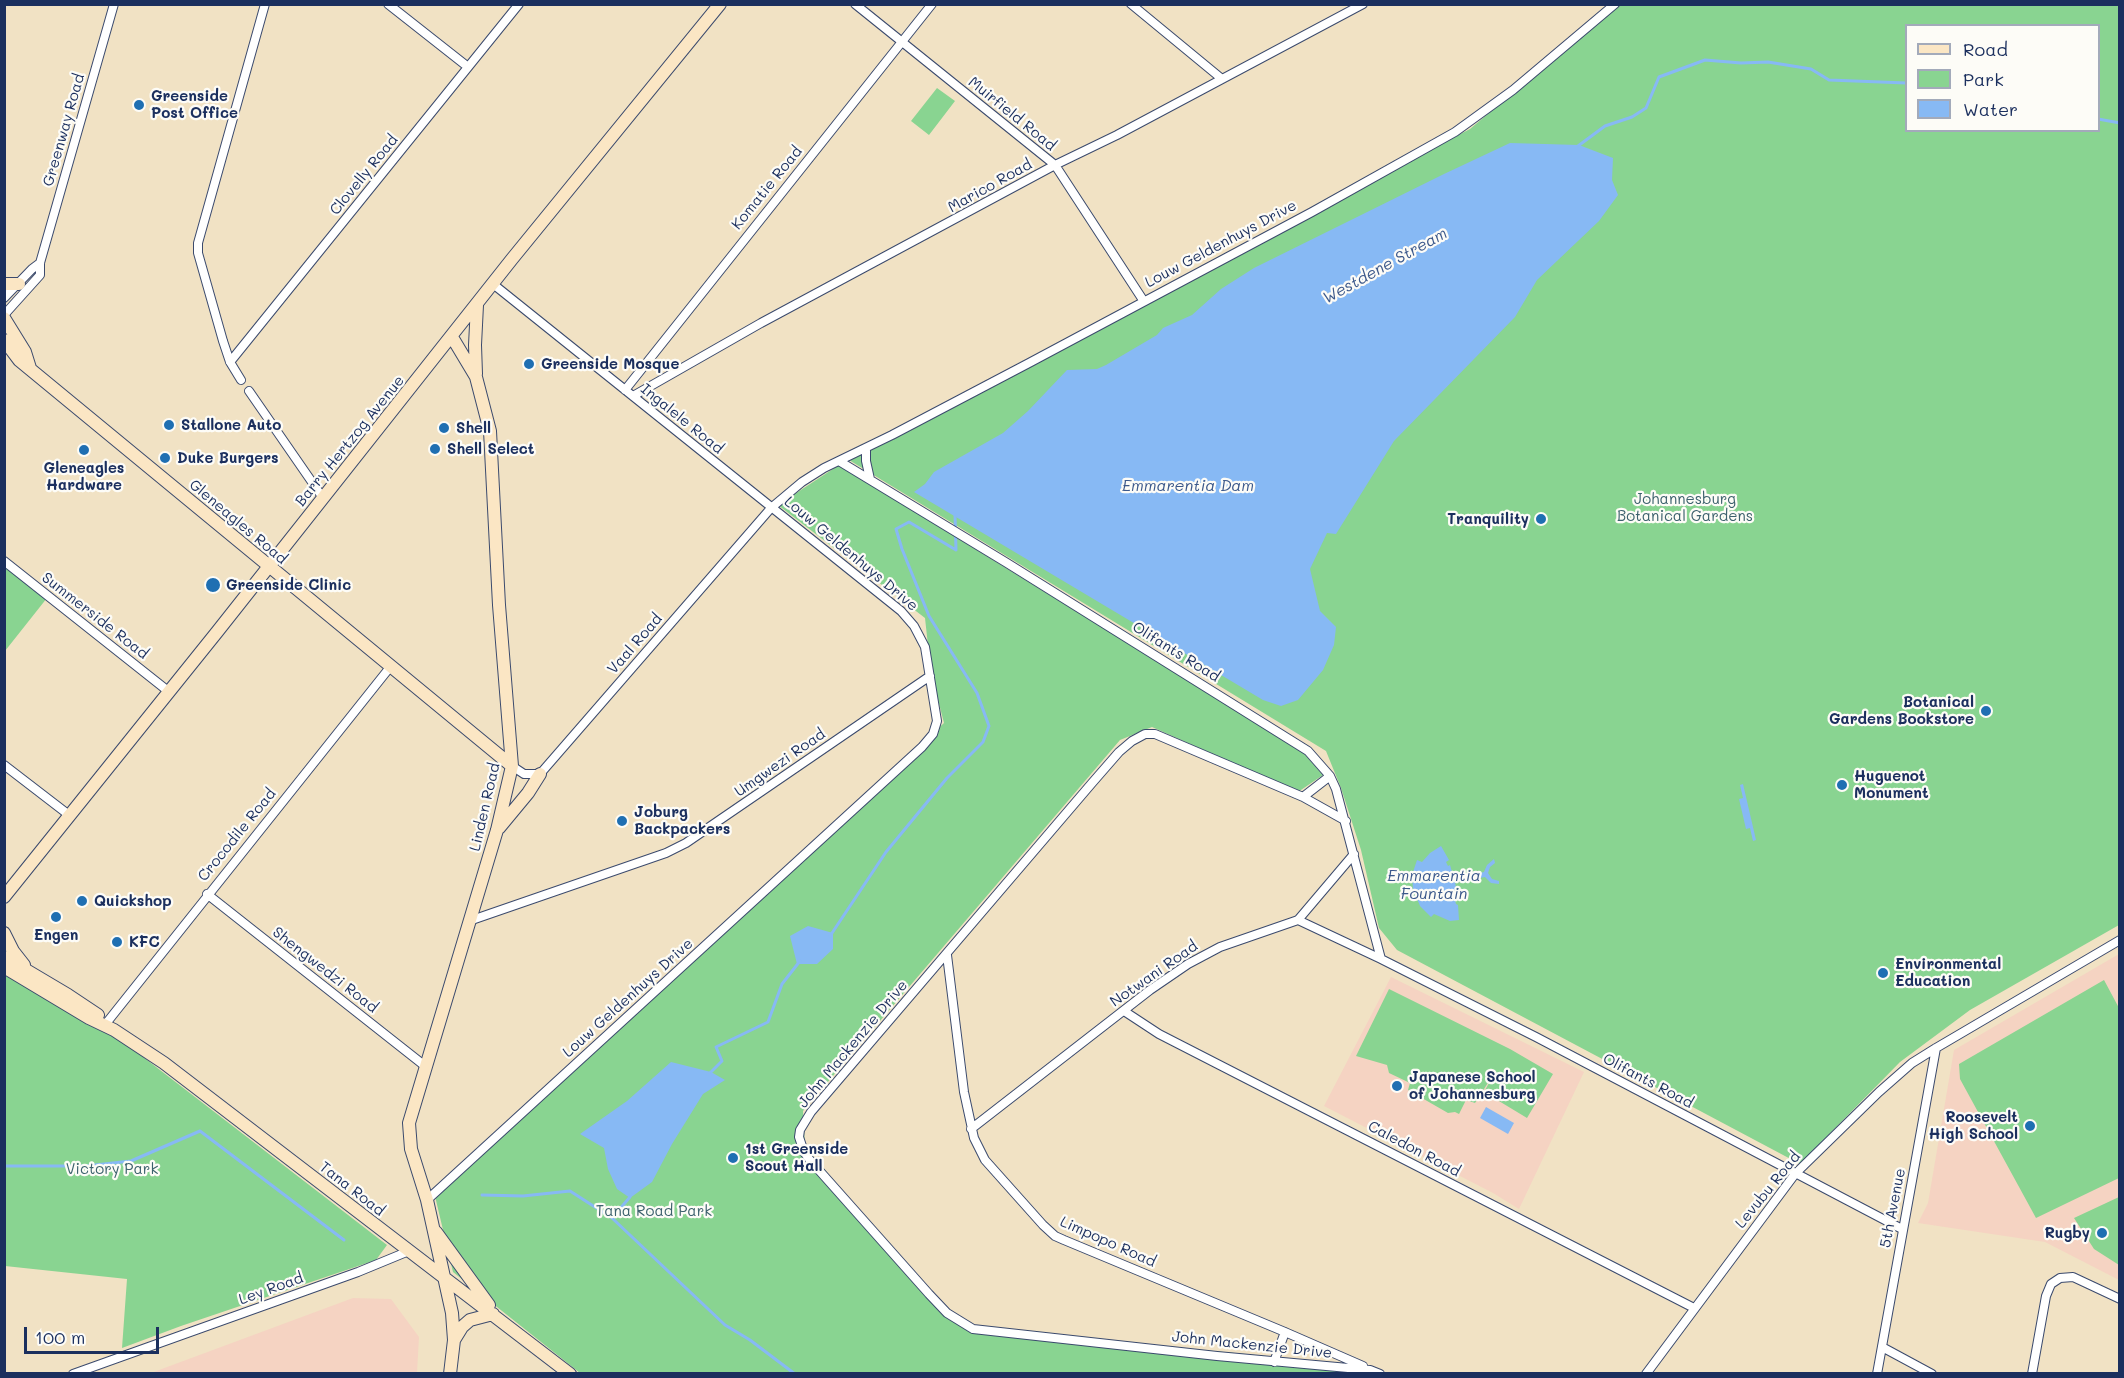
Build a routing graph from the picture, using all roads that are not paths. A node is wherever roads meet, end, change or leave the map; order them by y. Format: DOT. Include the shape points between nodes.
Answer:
graph roads {
  1 [pos="114,4"];
  2 [pos="265,4"];
  3 [pos="388,4"];
  4 [pos="519,4"];
  5 [pos="720,4"];
  6 [pos="855,4"];
  7 [pos="932,4"];
  8 [pos="1131,4"];
  9 [pos="1362,4"];
  10 [pos="1615,4"];
  11 [pos="901,42"];
  12 [pos="468,67"];
  13 [pos="1222,79"];
  14 [pos="1055,165"];
  15 [pos="40,263"];
  16 [pos="4,284"];
  17 [pos="493,284"];
  18 [pos="19,285"];
  19 [pos="4,298"];
  20 [pos="1143,300"];
  21 [pos="478,303"];
  22 [pos="4,317"];
  23 [pos="452,337"];
  24 [pos="4,340"];
  25 [pos="230,362"];
  26 [pos="30,368"];
  27 [pos="476,377"];
  28 [pos="241,380"];
  29 [pos="625,390"];
  30 [pos="249,391"];
  31 [pos="633,396"];
  32 [pos="866,448"];
  33 [pos="839,461"];
  34 [pos="870,479"];
  35 [pos="323,498"];
  36 [pos="771,508"];
  37 [pos="4,561"];
  38 [pos="269,567"];
  39 [pos="391,666"];
  40 [pos="930,676"];
  41 [pos="168,691"];
  42 [pos="4,765"];
  43 [pos="512,766"];
  44 [pos="540,774"];
  45 [pos="1330,776"];
  46 [pos="1303,797"];
  47 [pos="69,815"];
  48 [pos="1346,821"];
  49 [pos="497,830"];
  50 [pos="1354,855"];
  51 [pos="207,894"];
  52 [pos="6,898"];
  53 [pos="1298,920"];
  54 [pos="470,921"];
  55 [pos="4,933"];
  56 [pos="2120,940"];
  57 [pos="946,955"];
  58 [pos="4,957"];
  59 [pos="1381,959"];
  60 [pos="4,967"];
  61 [pos="32,972"];
  62 [pos="1124,1011"];
  63 [pos="108,1026"];
  64 [pos="1936,1048"];
  65 [pos="425,1066"];
  66 [pos="971,1129"];
  67 [pos="1795,1174"];
  68 [pos="427,1200"];
  69 [pos="1902,1228"];
  70 [pos="433,1232"];
  71 [pos="410,1252"];
  72 [pos="445,1278"];
  73 [pos="2120,1299"];
  74 [pos="1694,1308"];
  75 [pos="496,1316"];
  76 [pos="1285,1332"];
  77 [pos="454,1340"];
  78 [pos="1882,1347"];
  79 [pos="1274,1362"];
  80 [pos="1370,1370"];
  81 [pos="73,1374"];
  82 [pos="450,1374"];
  83 [pos="570,1374"];
  84 [pos="1380,1374"];
  85 [pos="1646,1374"];
  86 [pos="1877,1374"];
  87 [pos="1932,1374"];
  88 [pos="2032,1374"];
  1 -- 15 [label="street, Greenway Road"];
  2 -- 25 [label="street" via="198,237 198,253"];
  3 -- 12 [label="street"];
  4 -- 12 [label="street, Clovelly Road"];
  5 -- 17 [label="main road, Barry Hertzog Avenue"];
  6 -- 11 [label="street, Muirfield Road"];
  7 -- 11 [label="street, Komatie Road"];
  8 -- 13 [label="street"];
  9 -- 13 [label="street, Marico Road"];
  10 -- 20 [label="street, Louw Geldenhuys Drive" via="1513,90 1455,132"];
  11 -- 14 [label="street, Muirfield Road"];
  11 -- 29 [label="street, Komatie Road"];
  12 -- 25 [label="street, Clovelly Road"];
  13 -- 14 [label="street, Marico Road"];
  14 -- 20 [label="street, Muirfield Road"];
  14 -- 31 [label="street, Marico Road"];
  15 -- 18 [label="street, Greenway Road"];
  15 -- 22 [label="street, Greenway Road" via="39,275"];
  16 -- 18 [label="main road"];
  17 -- 21 [label="main road, Barry Hertzog Avenue"];
  17 -- 29 [label="street, Ingalele Road"];
  18 -- 19 [label="street, Greenway Road"];
  20 -- 32 [label="street, Louw Geldenhuys Drive"];
  21 -- 23 [label="main road, Barry Hertzog Avenue"];
  21 -- 27 [label="main road"];
  22 -- 26 [label="main road, Gleneagles Road"];
  23 -- 27 [label="main road, Linden Road"];
  23 -- 35 [label="main road, Barry Hertzog Avenue"];
  24 -- 26 [label="main road, Gleneagles Road"];
  25 -- 28 [label="street"];
  26 -- 38 [label="main road, Gleneagles Road"];
  27 -- 43 [label="main road, Linden Road" via="490,431"];
  29 -- 31 [label="street, Ingalele Road"];
  30 -- 35 [label="street"];
  31 -- 36 [label="street, Ingalele Road"];
  32 -- 33 [label="street, Louw Geldenhuys Drive"];
  32 -- 34 [label="street"];
  33 -- 34 [label="street, Olifants Road"];
  33 -- 36 [label="street, Louw Geldenhuys Drive" via="812,476"];
  34 -- 45 [label="street, Olifants Road" via="1298,743"];
  35 -- 38 [label="main road, Barry Hertzog Avenue"];
  36 -- 40 [label="street, Louw Geldenhuys Drive" via="901,611 915,626 925,647"];
  36 -- 44 [label="street, Vaal Road"];
  37 -- 41 [label="street, Summerside Road"];
  38 -- 39 [label="main road, Gleneagles Road"];
  38 -- 41 [label="main road, Barry Hertzog Avenue"];
  39 -- 43 [label="main road, Gleneagles Road"];
  39 -- 51 [label="street, Crocodile Road"];
  40 -- 54 [label="street, Umgwezi Road" via="676,848"];
  40 -- 68 [label="street, Louw Geldenhuys Drive" via="937,721 927,742"];
  41 -- 47 [label="main road, Barry Hertzog Avenue"];
  42 -- 47 [label="street"];
  43 -- 44 [label="street" via="524,774"];
  43 -- 49 [label="main road, Linden Road"];
  44 -- 49 [label="main road"];
  45 -- 46 [label="street"];
  45 -- 48 [label="street, Olifants Road"];
  46 -- 48 [label="street, John Mackenzie Drive"];
  46 -- 57 [label="street, John Mackenzie Drive" via="1155,734 1140,736 1112,759"];
  47 -- 52 [label="main road, Barry Hertzog Avenue"];
  48 -- 50 [label="street, Olifants Road"];
  49 -- 54 [label="main road, Linden Road"];
  50 -- 53 [label="street, Notwani Road"];
  50 -- 59 [label="street, Olifants Road"];
  51 -- 63 [label="street, Crocodile Road"];
  51 -- 65 [label="street, Shengwedzi Road"];
  53 -- 59 [label="street, Olifants Road"];
  53 -- 62 [label="street, Notwani Road" via="1204,955"];
  54 -- 65 [label="main road, Linden Road"];
  55 -- 61 [label="main road" via="17,957"];
  56 -- 64 [label="street, Levubu Road"];
  57 -- 66 [label="street, Limpopo Road"];
  57 -- 79 [label="street, John Mackenzie Drive" via="811,1113 799,1137 809,1159 942,1308 973,1329"];
  58 -- 61 [label="main road, Tana Road"];
  59 -- 67 [label="street, Olifants Road"];
  60 -- 63 [label="main road, Tana Road"];
  61 -- 63 [label="main road, Tana Road" via="81,1003"];
  62 -- 66 [label="street, Notwani Road"];
  62 -- 74 [label="street, Caledon Road" via="1159,1034"];
  63 -- 71 [label="main road, Tana Road"];
  64 -- 67 [label="street, Levubu Road" via="1893,1079"];
  64 -- 69 [label="street, 5th Avenue"];
  65 -- 68 [label="main road, Linden Road" via="408,1130"];
  66 -- 76 [label="street, Limpopo Road" via="985,1160 1055,1236"];
  67 -- 69 [label="street, Olifants Road"];
  67 -- 74 [label="street, Levubu Road"];
  68 -- 70 [label="main road, Linden Road"];
  69 -- 78 [label="street, 5th Avenue"];
  70 -- 71 [label="main road" via="426,1249"];
  70 -- 72 [label="main road, Linden Road"];
  70 -- 75 [label="main road"];
  71 -- 72 [label="main road, Tana Road"];
  71 -- 81 [label="street, Ley Road"];
  72 -- 75 [label="main road, Tana Road"];
  72 -- 77 [label="main road, Linden Road"];
  73 -- 88 [label="street" via="2078,1278 2067,1277 2051,1284"];
  74 -- 85 [label="street, Levubu Road"];
  75 -- 77 [label="main road" via="468,1321"];
  75 -- 83 [label="main road, Tana Road"];
  76 -- 79 [label="street"];
  76 -- 80 [label="street, Limpopo Road"];
  77 -- 82 [label="main road, Linden Road"];
  78 -- 86 [label="street, 5th Avenue"];
  78 -- 87 [label="street"];
  79 -- 80 [label="street, John Mackenzie Drive"];
  80 -- 84 [label="street, John Mackenzie Drive"];
}
